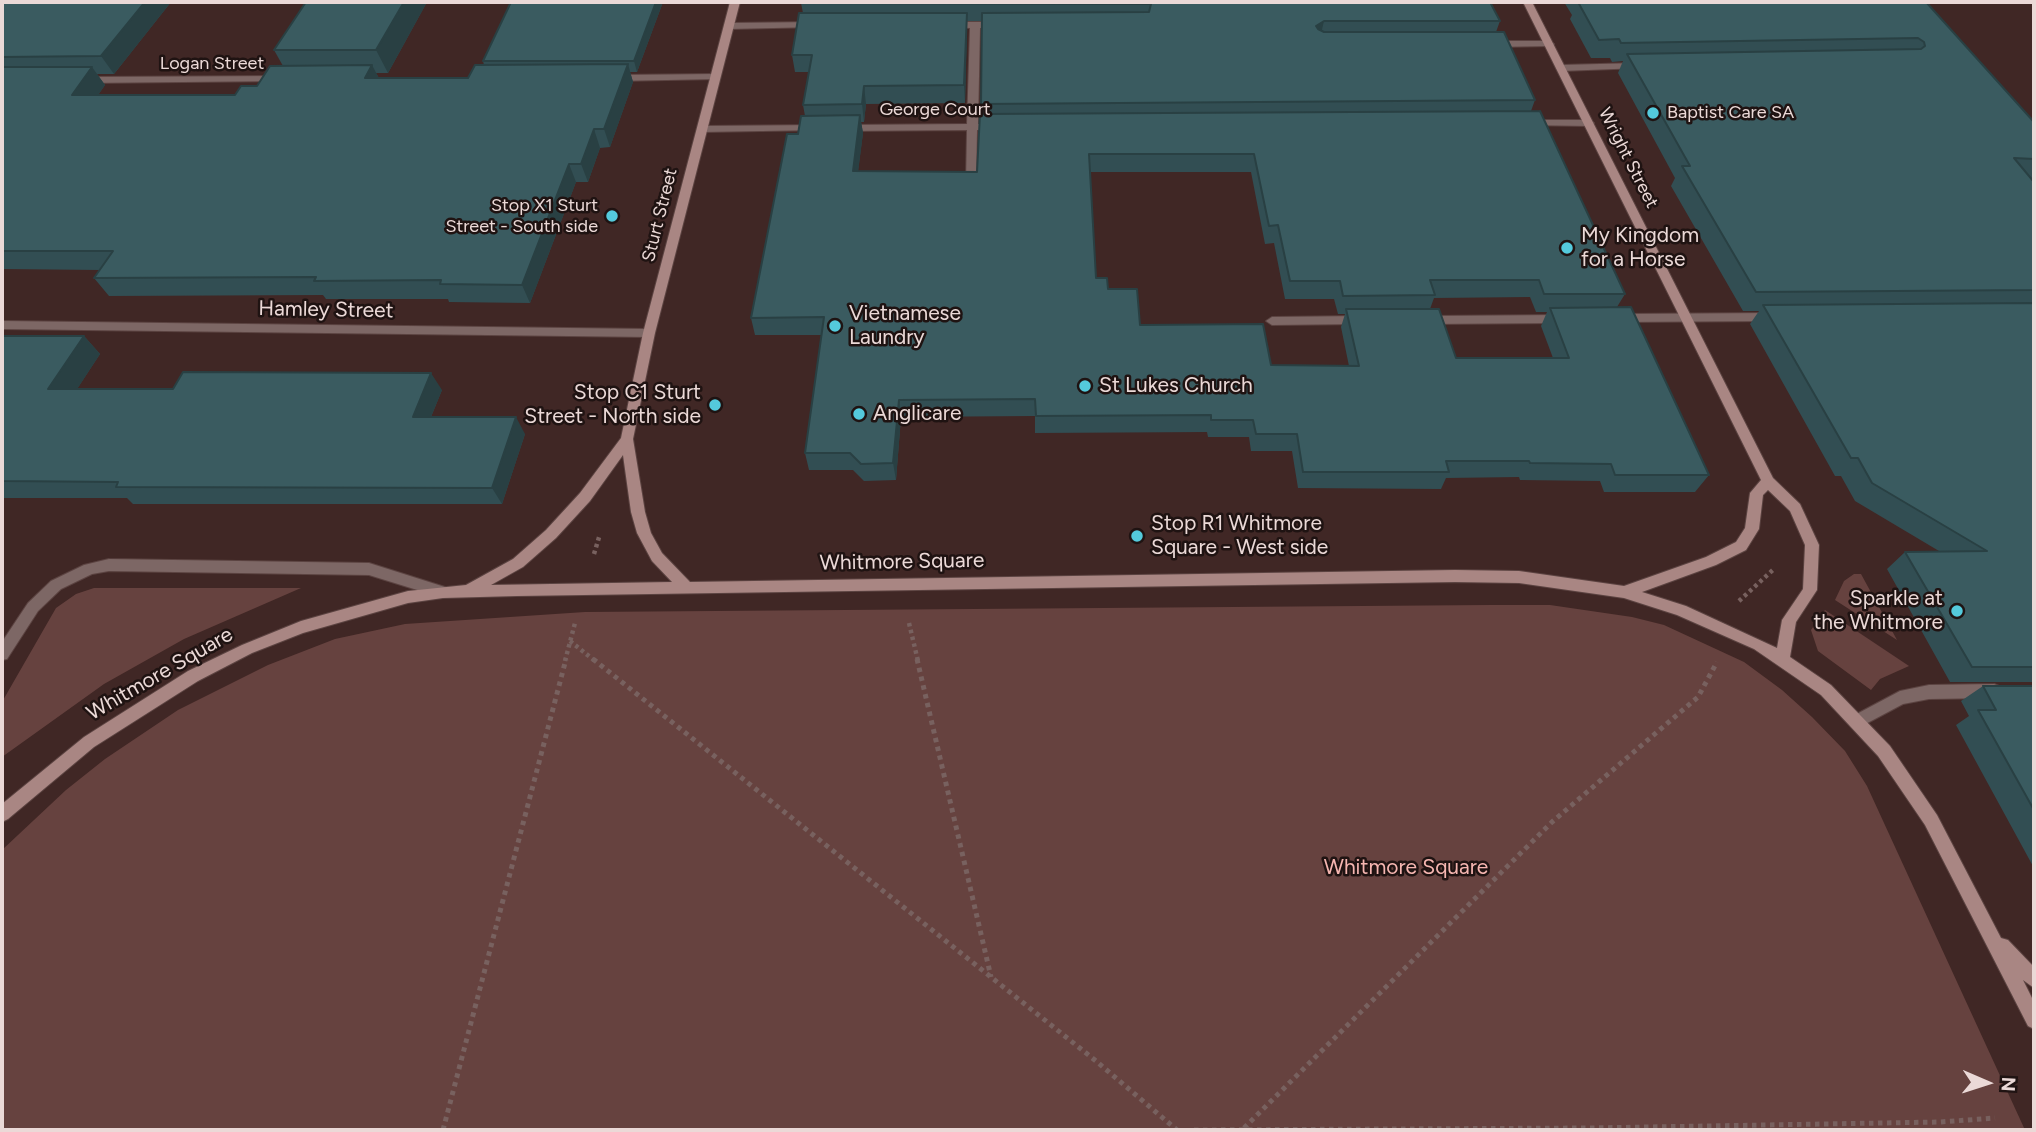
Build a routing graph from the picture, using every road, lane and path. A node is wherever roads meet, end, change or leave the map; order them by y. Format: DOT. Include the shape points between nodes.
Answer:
graph roads {
  1 [pos="735,2"];
  2 [pos="1528,2"];
  3 [pos="975,24"];
  4 [pos="829,25"];
  5 [pos="935,25"];
  6 [pos="1014,25"];
  7 [pos="729,26"];
  8 [pos="1484,44"];
  9 [pos="1549,44"];
  10 [pos="1655,66"];
  11 [pos="1561,68"];
  12 [pos="715,77"];
  13 [pos="600,78"];
  14 [pos="294,79"];
  15 [pos="71,80"];
  16 [pos="1520,123"];
  17 [pos="1589,123"];
  18 [pos="972,127"];
  19 [pos="1013,127"];
  20 [pos="702,129"];
  21 [pos="971,183"];
  22 [pos="1793,317"];
  23 [pos="1600,318"];
  24 [pos="1686,318"];
  25 [pos="1573,319"];
  26 [pos="1368,320"];
  27 [pos="1409,320"];
  28 [pos="1272,321"];
  29 [pos="2,326"];
  30 [pos="649,333"];
  31 [pos="627,439"];
  32 [pos="1768,481"];
  33 [pos="1775,568"];
  34 [pos="687,588"];
  35 [pos="466,591"];
  36 [pos="443,592"];
  37 [pos="1624,592"];
  38 [pos="1736,604"];
  39 [pos="577,612"];
  40 [pos="909,624"];
  41 [pos="570,641"];
  42 [pos="2,654"];
  43 [pos="1720,655"];
  44 [pos="1782,659"];
  45 [pos="2008,691"];
  46 [pos="1858,721"];
  47 [pos="2,814"];
  48 [pos="1994,938"];
  49 [pos="991,977"];
  50 [pos="2034,979"];
  51 [pos="2034,1020"];
  52 [pos="1995,1118"];
  53 [pos="1243,1129"];
  54 [pos="443,1130"];
  55 [pos="1177,1130"];
  56 [pos="1195,1130"];
  57 [pos="1218,1130"];
  1 -- 7 [label="street, Sturt Street"];
  2 -- 9 [label="street, Wright Street"];
  3 -- 5 [label="street"];
  3 -- 6 [label="street"];
  3 -- 18 [label="street"];
  4 -- 7 [label="street"];
  7 -- 12 [label="street, Sturt Street"];
  8 -- 9 [label="street"];
  9 -- 11 [label="street, Wright Street"];
  10 -- 11 [label="street"];
  11 -- 17 [label="street, Wright Street"];
  12 -- 13 [label="street"];
  12 -- 20 [label="street, Sturt Street"];
  14 -- 15 [label="street, Logan Street"];
  16 -- 17 [label="street"];
  17 -- 24 [label="street, Wright Street"];
  18 -- 19 [label="street, George Court"];
  18 -- 20 [label="street, George Court"];
  18 -- 21 [label="street"];
  20 -- 30 [label="street, Sturt Street"];
  22 -- 24 [label="street"];
  23 -- 24 [label="street"];
  24 -- 32 [label="street, Wright Street"];
  25 -- 27 [label="street"];
  26 -- 28 [label="street"];
  29 -- 30 [label="street, Hamley Street"];
  30 -- 31 [label="street, Sturt Street"];
  31 -- 34 [label="street, Sturt Street" via="644,533 657,557"];
  31 -- 35 [label="street, Sturt Street" via="579,504 534,550"];
  32 -- 37 [label="street" via="1757,494 1752,529 1741,546"];
  32 -- 44 [label="street, Wright Street" via="1795,508 1812,545 1811,585 1789,620"];
  33 -- 38 [label="path"];
  34 -- 35 [label="street, Whitmore Square"];
  34 -- 37 [label="street, Whitmore Square" via="1455,576 1519,578"];
  35 -- 36 [label="street, Whitmore Square"];
  36 -- 42 [label="street, Whitmore Square" via="369,569 109,565 56,585 33,607"];
  36 -- 47 [label="street, Whitmore Square" via="301,627 226,660 89,742"];
  37 -- 44 [label="street, Whitmore Square" via="1703,618"];
  39 -- 41 [label="path"];
  40 -- 49 [label="path"];
  41 -- 49 [label="path"];
  41 -- 54 [label="path"];
  43 -- 53 [label="path" via="1698,697 1552,822"];
  44 -- 46 [label="street, Whitmore Square" via="1826,690"];
  45 -- 46 [label="street" via="1929,692 1900,698"];
  46 -- 48 [label="street, Whitmore Square" via="1931,820"];
  48 -- 50 [label="street"];
  48 -- 51 [label="street, Whitmore Square"];
  49 -- 55 [label="path"];
  52 -- 53 [label="path" via="1590,1128"];
  53 -- 57 [label="path"];
  56 -- 57 [label="path"];
}
